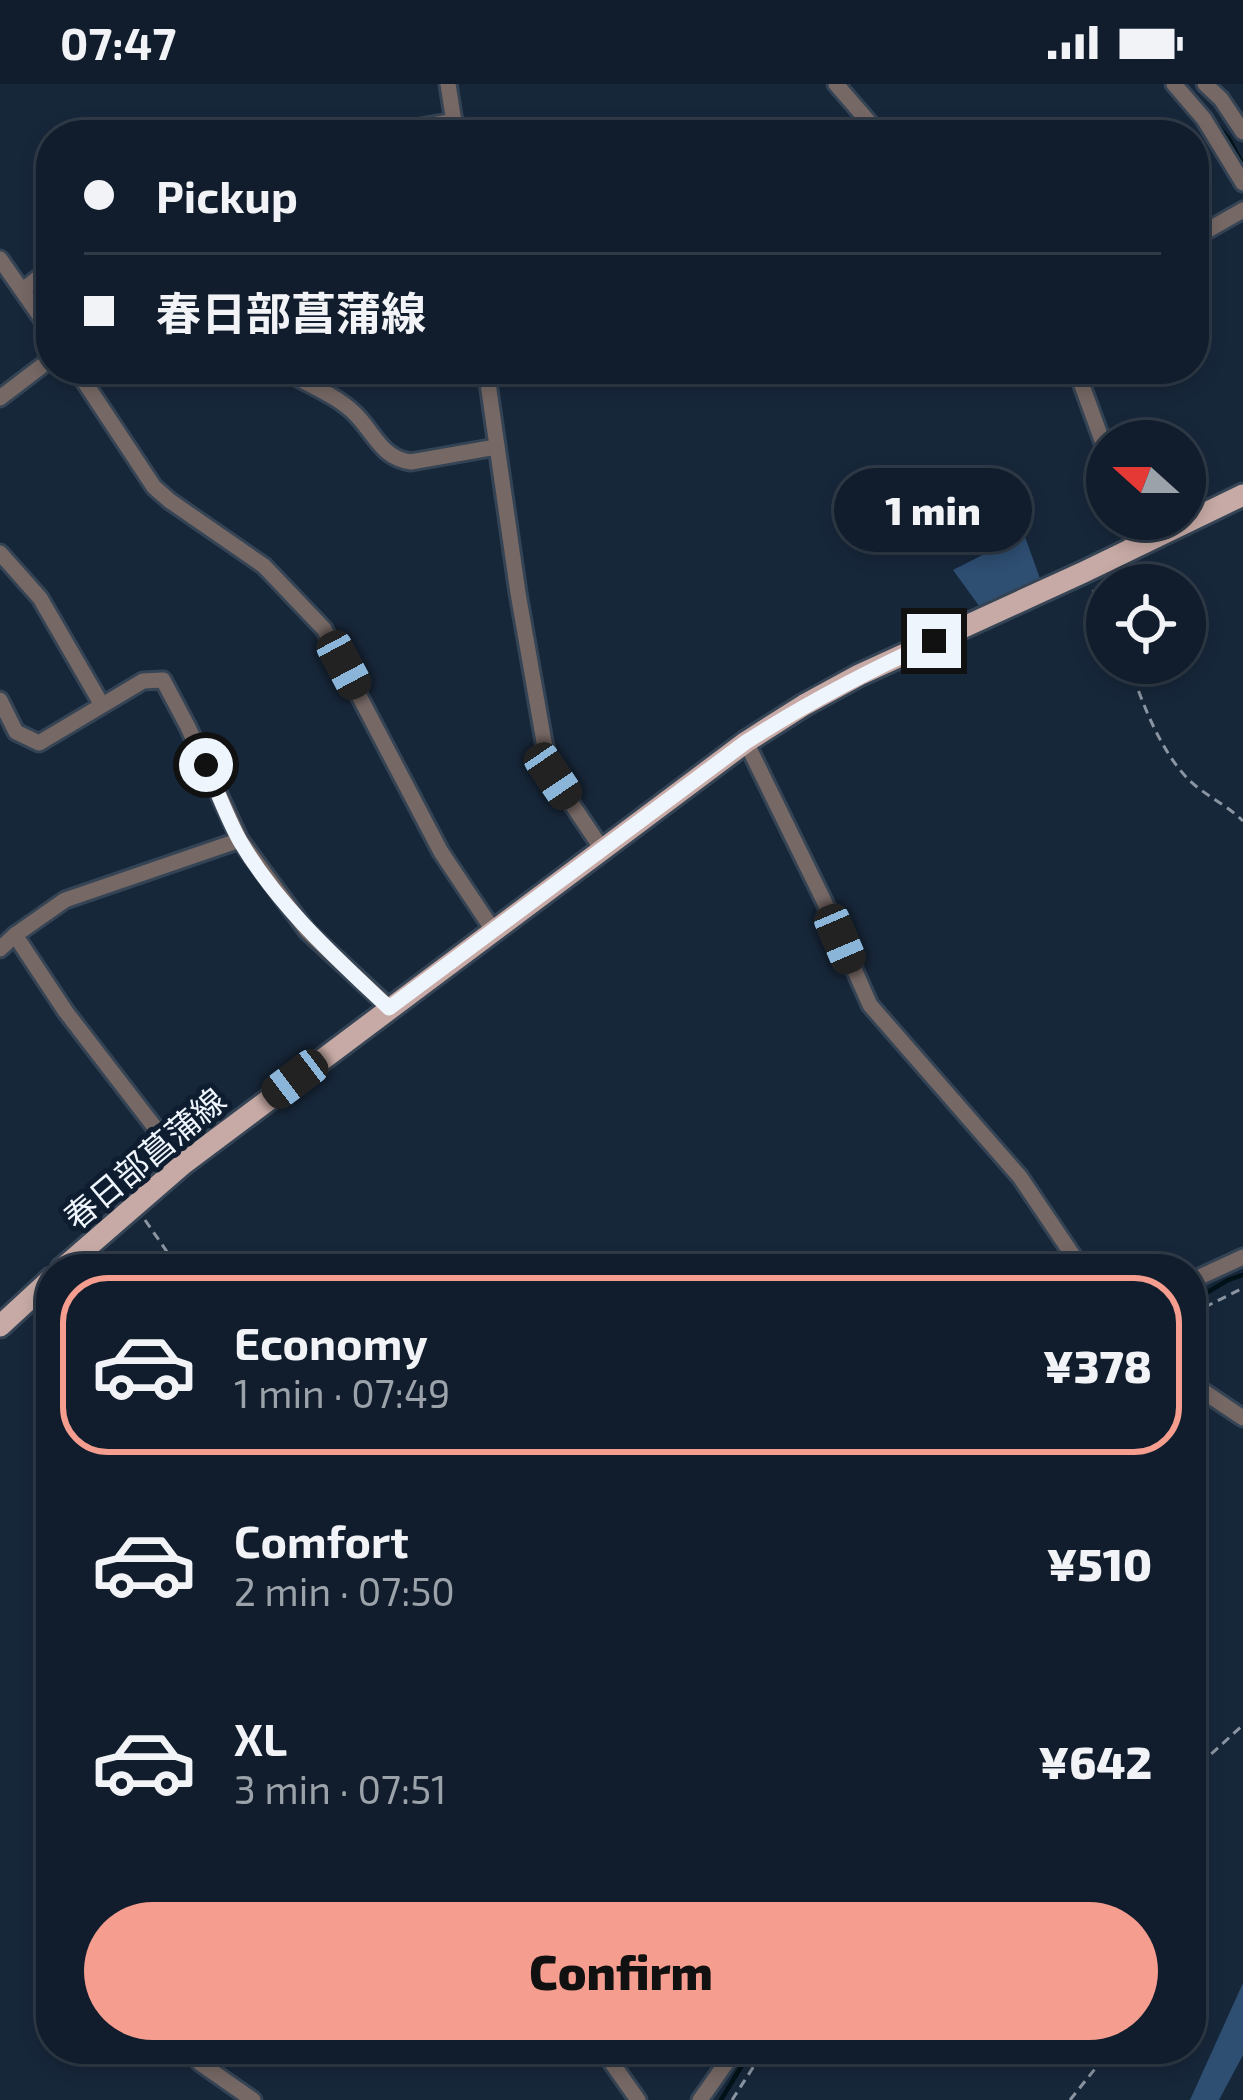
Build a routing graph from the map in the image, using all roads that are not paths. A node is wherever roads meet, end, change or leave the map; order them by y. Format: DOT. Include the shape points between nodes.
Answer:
graph roads {
  1 [pos="448,84"];
  2 [pos="836,84"];
  3 [pos="1174,84"];
  4 [pos="1205,84"];
  5 [pos="455,120"];
  6 [pos="867,120"];
  7 [pos="1205,120"];
  8 [pos="1209,127"];
  9 [pos="1243,132"];
  10 [pos="1243,183"];
  11 [pos="1243,210"];
  12 [pos="1209,229"];
  13 [pos="0,259"];
  14 [pos="36,280"];
  15 [pos="23,290"];
  16 [pos="36,310"];
  17 [pos="36,370"];
  18 [pos="86,384"];
  19 [pos="311,384"];
  20 [pos="488,384"];
  21 [pos="1081,384"];
  22 [pos="0,398"];
  23 [pos="1095,420"];
  24 [pos="496,447"];
  25 [pos="1243,495"];
  26 [pos="1132,540"];
  27 [pos="1134,547"];
  28 [pos="0,553"];
  29 [pos="0,700"];
  30 [pos="102,705"];
  31 [pos="746,742"];
  32 [pos="240,840"];
  33 [pos="602,849"];
  34 [pos="493,930"];
  35 [pos="15,935"];
  36 [pos="0,950"];
  37 [pos="389,1008"];
  38 [pos="183,1164"];
  39 [pos="79,1254"];
  40 [pos="1072,1254"];
  41 [pos="1243,1257"];
  42 [pos="1206,1274"];
  43 [pos="36,1294"];
  44 [pos="0,1326"];
  45 [pos="1206,1392"];
  46 [pos="1243,1418"];
  47 [pos="201,2064"];
  48 [pos="613,2064"];
  49 [pos="725,2064"];
  50 [pos="253,2100"];
  51 [pos="638,2100"];
  52 [pos="700,2100"];
  1 -- 5 [label="street"];
  2 -- 6 [label="street"];
  3 -- 7 [label="street"];
  4 -- 9 [label="street"];
  8 -- 10 [label="street"];
  11 -- 12 [label="street"];
  13 -- 15 [label="street"];
  14 -- 15 [label="street"];
  15 -- 16 [label="street"];
  17 -- 22 [label="street"];
  18 -- 34 [label="street" via="154,487 264,566 325,629 441,852"];
  19 -- 24 [label="street" via="340,400 400,460"];
  20 -- 24 [label="street"];
  21 -- 23 [label="street"];
  24 -- 33 [label="street" via="544,742 553,776"];
  25 -- 27 [label="main road, 春日部菖蒲線"];
  26 -- 27 [label="street"];
  27 -- 31 [label="main road, 春日部菖蒲線" via="859,675"];
  28 -- 30 [label="street" via="40,598"];
  29 -- 30 [label="street" via="16,731 39,743"];
  30 -- 32 [label="street" via="143,681 163,680"];
  31 -- 33 [label="main road, 春日部菖蒲線"];
  31 -- 40 [label="street" via="870,1005 1020,1178"];
  32 -- 35 [label="street" via="65,900"];
  32 -- 37 [label="street" via="307,931"];
  33 -- 34 [label="main road, 春日部菖蒲線"];
  34 -- 37 [label="main road, 春日部菖蒲線"];
  35 -- 36 [label="street"];
  35 -- 38 [label="street"];
  37 -- 38 [label="main road, 春日部菖蒲線"];
  38 -- 39 [label="main road, 春日部菖蒲線"];
  41 -- 42 [label="street"];
  43 -- 44 [label="main road"];
  45 -- 46 [label="street"];
  47 -- 50 [label="street"];
  48 -- 51 [label="street"];
  49 -- 52 [label="street"];
}
